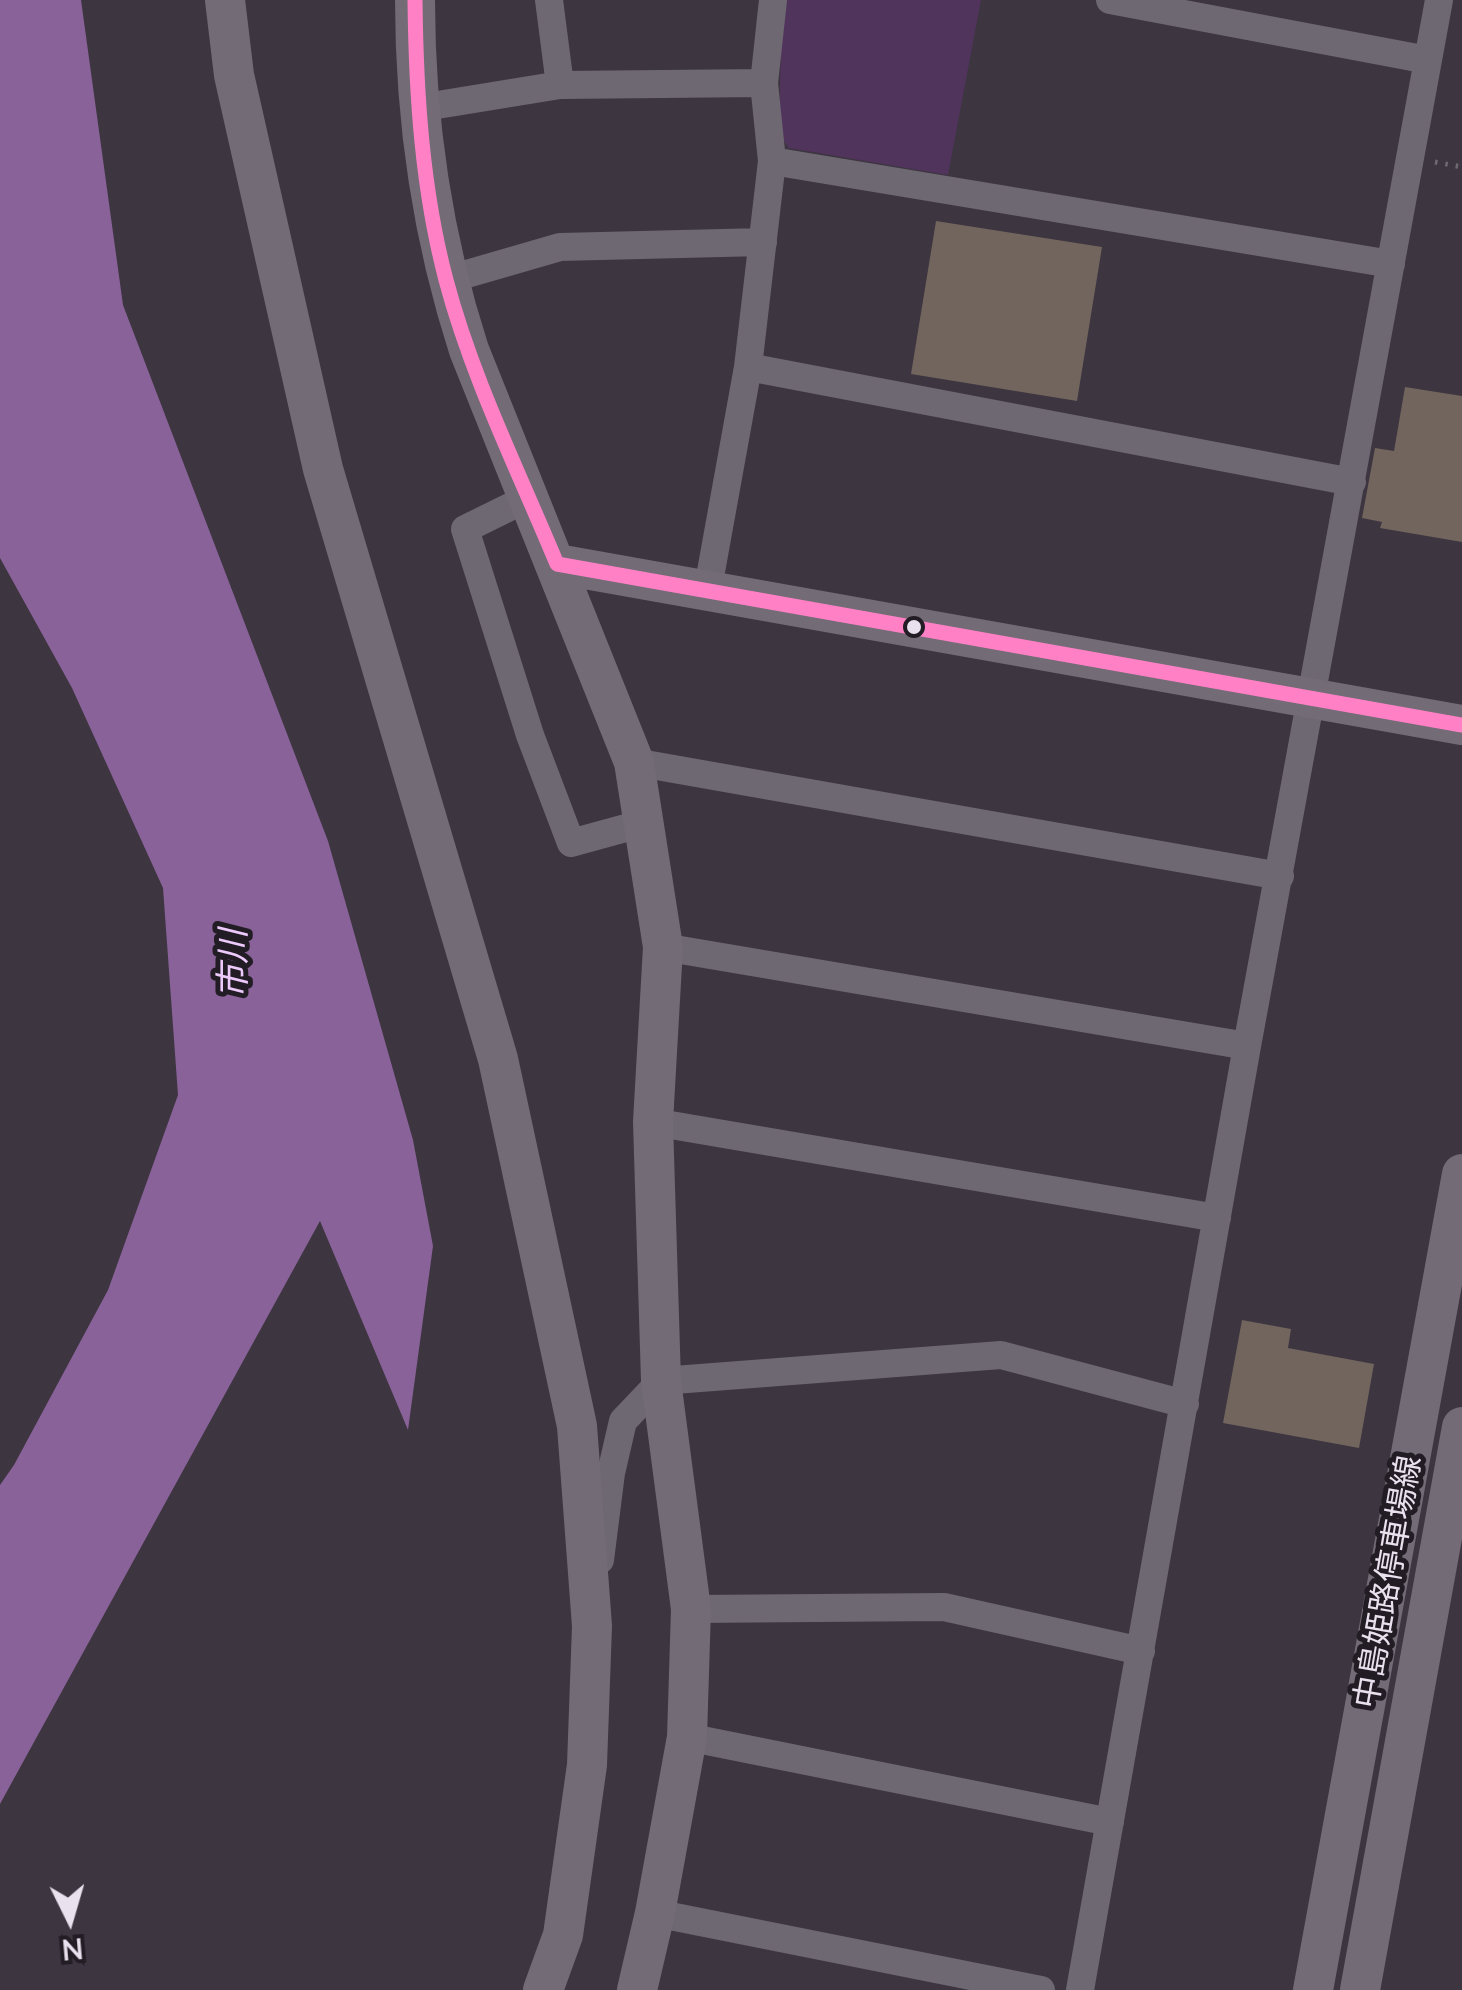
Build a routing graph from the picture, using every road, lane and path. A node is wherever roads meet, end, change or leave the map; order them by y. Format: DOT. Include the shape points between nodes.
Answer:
graph roads {
  1 [pos="225,0"];
  2 [pos="415,0"];
  3 [pos="549,0"];
  4 [pos="773,0"];
  5 [pos="1110,0"];
  6 [pos="1438,0"];
  7 [pos="1428,60"];
  8 [pos="764,83"];
  9 [pos="560,85"];
  10 [pos="419,108"];
  11 [pos="772,160"];
  12 [pos="763,242"];
  13 [pos="1391,264"];
  14 [pos="446,280"];
  15 [pos="748,366"];
  16 [pos="1352,482"];
  17 [pos="530,498"];
  18 [pos="557,564"];
  19 [pos="708,588"];
  20 [pos="1312,698"];
  21 [pos="1462,725"];
  22 [pos="634,762"];
  23 [pos="644,823"];
  24 [pos="1280,876"];
  25 [pos="663,947"];
  26 [pos="1248,1046"];
  27 [pos="654,1122"];
  28 [pos="1462,1174"];
  29 [pos="1217,1218"];
  30 [pos="661,1381"];
  31 [pos="1185,1404"];
  32 [pos="1462,1426"];
  33 [pos="692,1610"];
  34 [pos="592,1626"];
  35 [pos="1141,1651"];
  36 [pos="687,1736"];
  37 [pos="1110,1822"];
  38 [pos="655,1913"];
  39 [pos="543,1990"];
  40 [pos="636,1990"];
  41 [pos="1041,1990"];
  42 [pos="1080,1990"];
  43 [pos="1313,1990"];
  44 [pos="1360,1990"];
  1 -- 34 [label="street" via="234,75 323,469 498,1059 578,1426"];
  2 -- 10 [label="street"];
  3 -- 9 [label="street"];
  4 -- 8 [label="street"];
  5 -- 7 [label="street"];
  6 -- 7 [label="street"];
  7 -- 13 [label="street"];
  8 -- 9 [label="street"];
  8 -- 11 [label="street"];
  9 -- 10 [label="street"];
  10 -- 14 [label="street"];
  11 -- 12 [label="street"];
  11 -- 13 [label="street"];
  12 -- 14 [label="street" via="560,248"];
  12 -- 15 [label="street"];
  13 -- 16 [label="street"];
  14 -- 17 [label="street"];
  15 -- 16 [label="street"];
  15 -- 19 [label="street"];
  16 -- 20 [label="street"];
  17 -- 18 [label="street"];
  17 -- 23 [label="street" via="465,529 530,734 571,843"];
  18 -- 19 [label="street"];
  18 -- 22 [label="street"];
  19 -- 20 [label="street"];
  20 -- 21 [label="street"];
  20 -- 24 [label="street"];
  22 -- 23 [label="street"];
  22 -- 24 [label="street"];
  23 -- 25 [label="street"];
  24 -- 26 [label="street"];
  25 -- 26 [label="street"];
  25 -- 27 [label="street"];
  26 -- 29 [label="street"];
  27 -- 29 [label="street"];
  27 -- 30 [label="street"];
  28 -- 43 [label="street, 中島姫路停車場線"];
  29 -- 31 [label="street"];
  30 -- 31 [label="street" via="1001,1355"];
  30 -- 33 [label="street"];
  30 -- 34 [label="street" via="623,1421"];
  31 -- 35 [label="street"];
  32 -- 44 [label="street, 中島姫路停車場線"];
  33 -- 35 [label="street" via="944,1608"];
  33 -- 36 [label="street"];
  34 -- 39 [label="street" via="587,1765 562,1935"];
  35 -- 37 [label="street"];
  36 -- 37 [label="street"];
  36 -- 38 [label="street"];
  37 -- 42 [label="street"];
  38 -- 40 [label="street"];
  38 -- 41 [label="street"];
}
